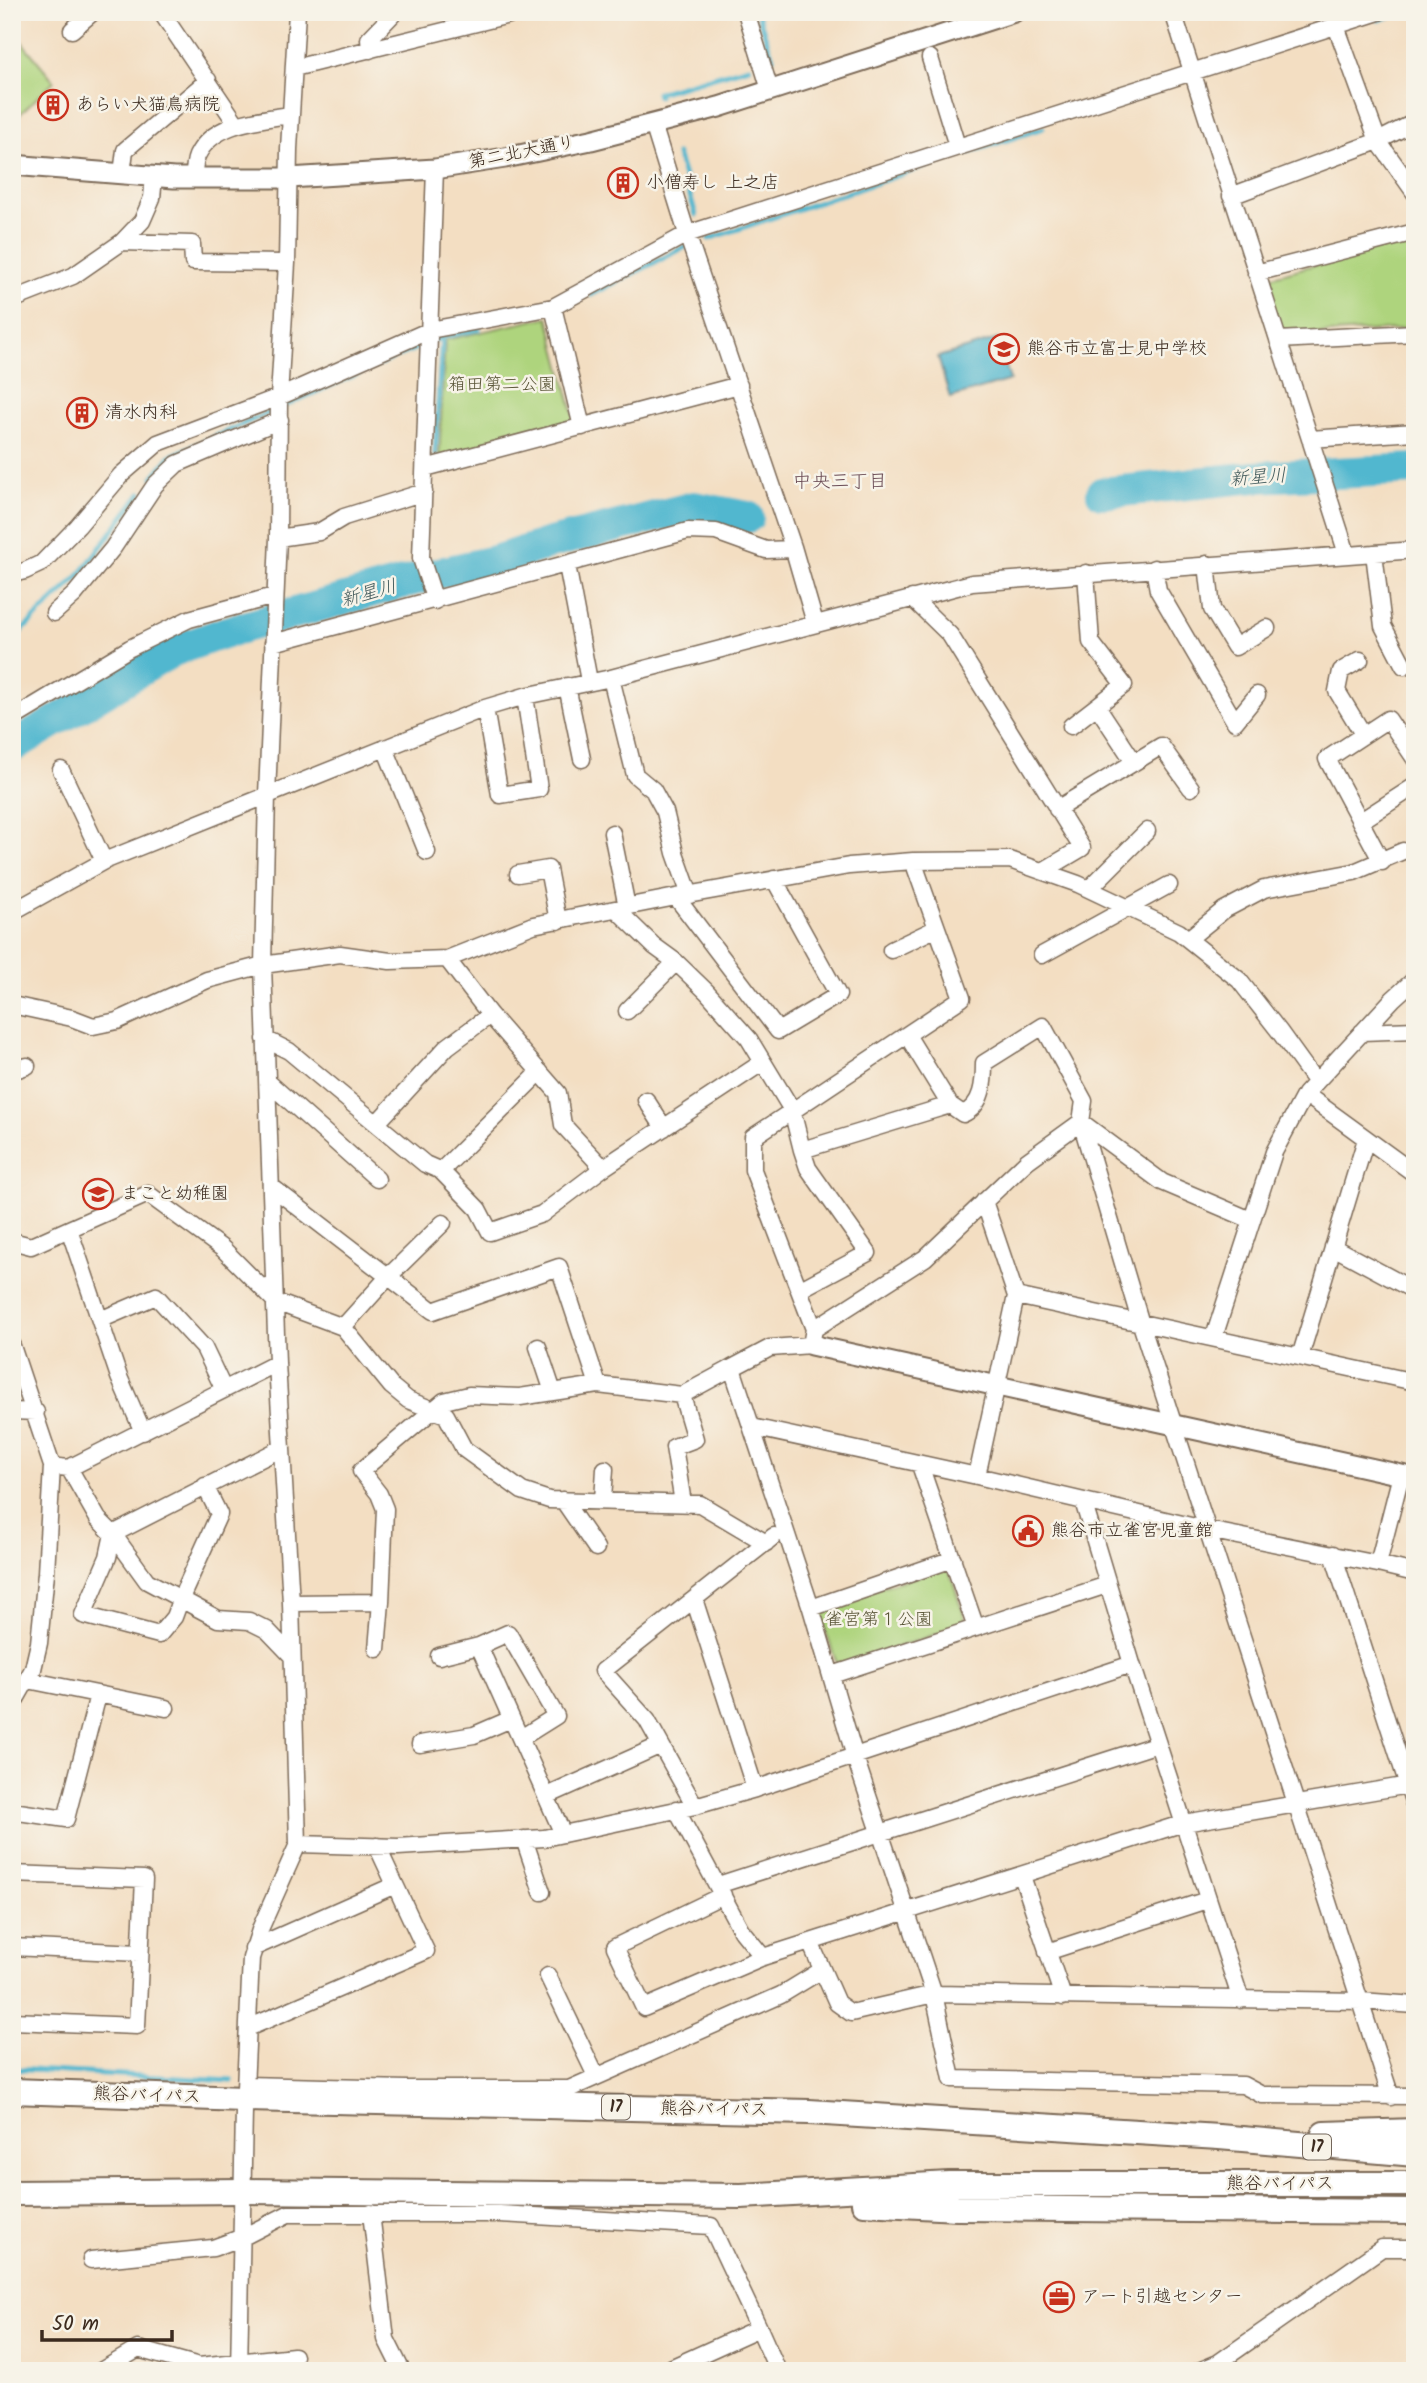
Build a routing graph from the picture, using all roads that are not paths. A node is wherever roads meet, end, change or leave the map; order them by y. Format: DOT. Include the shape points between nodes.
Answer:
graph roads {
  1 [pos="93,12"];
  2 [pos="161,12"];
  3 [pos="297,12"];
  4 [pos="395,12"];
  5 [pos="521,12"];
  6 [pos="746,12"];
  7 [pos="1014,12"];
  8 [pos="1173,12"];
  9 [pos="1379,12"];
  10 [pos="1336,26"];
  11 [pos="72,30"];
  12 [pos="370,50"];
  13 [pos="930,58"];
  14 [pos="294,68"];
  15 [pos="1191,73"];
  16 [pos="208,80"];
  17 [pos="771,90"];
  18 [pos="290,115"];
  19 [pos="1415,122"];
  20 [pos="236,123"];
  21 [pos="653,124"];
  22 [pos="1378,141"];
  23 [pos="957,146"];
  24 [pos="12,165"];
  25 [pos="435,169"];
  26 [pos="122,173"];
  27 [pos="154,177"];
  28 [pos="194,178"];
  29 [pos="289,178"];
  30 [pos="1415,193"];
  31 [pos="1231,196"];
  32 [pos="1415,232"];
  33 [pos="687,234"];
  34 [pos="122,242"];
  35 [pos="287,263"];
  36 [pos="1256,273"];
  37 [pos="12,300"];
  38 [pos="553,307"];
  39 [pos="430,333"];
  40 [pos="1415,333"];
  41 [pos="1278,340"];
  42 [pos="739,384"];
  43 [pos="279,397"];
  44 [pos="280,420"];
  45 [pos="582,427"];
  46 [pos="1415,432"];
  47 [pos="1310,439"];
  48 [pos="425,468"];
  49 [pos="424,492"];
  50 [pos="278,538"];
  51 [pos="793,549"];
  52 [pos="1415,550"];
  53 [pos="1374,553"];
  54 [pos="1347,554"];
  55 [pos="1207,564"];
  56 [pos="566,565"];
  57 [pos="1154,568"];
  58 [pos="1086,573"];
  59 [pos="12,574"];
  60 [pos="274,596"];
  61 [pos="912,598"];
  62 [pos="435,600"];
  63 [pos="54,613"];
  64 [pos="815,623"];
  65 [pos="1267,628"];
  66 [pos="273,643"];
  67 [pos="1360,660"];
  68 [pos="1404,666"];
  69 [pos="611,678"];
  70 [pos="589,681"];
  71 [pos="567,686"];
  72 [pos="1257,695"];
  73 [pos="525,696"];
  74 [pos="1097,706"];
  75 [pos="485,708"];
  76 [pos="12,719"];
  77 [pos="1070,726"];
  78 [pos="1363,734"];
  79 [pos="384,748"];
  80 [pos="582,759"];
  81 [pos="1415,759"];
  82 [pos="1134,762"];
  83 [pos="61,770"];
  84 [pos="1415,786"];
  85 [pos="1191,788"];
  86 [pos="267,795"];
  87 [pos="1056,810"];
  88 [pos="1361,821"];
  89 [pos="1147,831"];
  90 [pos="612,833"];
  91 [pos="1403,851"];
  92 [pos="427,852"];
  93 [pos="104,861"];
  94 [pos="913,861"];
  95 [pos="1382,862"];
  96 [pos="1043,871"];
  97 [pos="518,874"];
  98 [pos="774,879"];
  99 [pos="1169,885"];
  100 [pos="1089,889"];
  101 [pos="683,896"];
  102 [pos="621,908"];
  103 [pos="1129,908"];
  104 [pos="12,912"];
  105 [pos="558,921"];
  106 [pos="937,928"];
  107 [pos="1188,939"];
  108 [pos="891,950"];
  109 [pos="1042,954"];
  110 [pos="447,959"];
  111 [pos="676,962"];
  112 [pos="263,965"];
  113 [pos="1415,979"];
  114 [pos="12,1004"];
  115 [pos="627,1011"];
  116 [pos="490,1015"];
  117 [pos="1362,1032"];
  118 [pos="1411,1034"];
  119 [pos="907,1035"];
  120 [pos="265,1039"];
  121 [pos="763,1062"];
  122 [pos="540,1072"];
  123 [pos="1315,1081"];
  124 [pos="268,1083"];
  125 [pos="1304,1094"];
  126 [pos="646,1100"];
  127 [pos="950,1104"];
  128 [pos="792,1110"];
  129 [pos="1081,1122"];
  130 [pos="377,1123"];
  131 [pos="664,1128"];
  132 [pos="1366,1139"];
  133 [pos="802,1150"];
  134 [pos="603,1168"];
  135 [pos="442,1171"];
  136 [pos="1415,1174"];
  137 [pos="377,1179"];
  138 [pos="272,1187"];
  139 [pos="984,1201"];
  140 [pos="1251,1220"];
  141 [pos="443,1223"];
  142 [pos="69,1229"];
  143 [pos="12,1241"];
  144 [pos="1333,1247"];
  145 [pos="389,1276"];
  146 [pos="799,1290"];
  147 [pos="1415,1290"];
  148 [pos="1016,1296"];
  149 [pos="276,1302"];
  150 [pos="100,1320"];
  151 [pos="1141,1324"];
  152 [pos="343,1327"];
  153 [pos="812,1337"];
  154 [pos="1214,1337"];
  155 [pos="12,1346"];
  156 [pos="538,1347"];
  157 [pos="1300,1357"];
  158 [pos="277,1363"];
  159 [pos="732,1368"];
  160 [pos="1415,1382"];
  161 [pos="598,1385"];
  162 [pos="995,1385"];
  163 [pos="224,1390"];
  164 [pos="553,1392"];
  165 [pos="681,1395"];
  166 [pos="433,1409"];
  167 [pos="12,1411"];
  168 [pos="36,1412"];
  169 [pos="1175,1424"];
  170 [pos="751,1427"];
  171 [pos="143,1432"];
  172 [pos="282,1448"];
  173 [pos="920,1465"];
  174 [pos="52,1466"];
  175 [pos="69,1468"];
  176 [pos="605,1469"];
  177 [pos="976,1476"];
  178 [pos="1408,1477"];
  179 [pos="205,1486"];
  180 [pos="563,1500"];
  181 [pos="603,1500"];
  182 [pos="1083,1501"];
  183 [pos="683,1503"];
  184 [pos="783,1528"];
  185 [pos="1208,1530"];
  186 [pos="113,1534"];
  187 [pos="766,1543"];
  188 [pos="596,1548"];
  189 [pos="1333,1554"];
  190 [pos="953,1559"];
  191 [pos="1378,1564"];
  192 [pos="1415,1573"];
  193 [pos="1107,1585"];
  194 [pos="181,1598"];
  195 [pos="694,1599"];
  196 [pos="381,1602"];
  197 [pos="291,1603"];
  198 [pos="811,1608"];
  199 [pos="976,1628"];
  200 [pos="479,1646"];
  201 [pos="377,1649"];
  202 [pos="291,1655"];
  203 [pos="439,1656"];
  204 [pos="1132,1664"];
  205 [pos="832,1675"];
  206 [pos="28,1680"];
  207 [pos="98,1695"];
  208 [pos="12,1706"];
  209 [pos="166,1708"];
  210 [pos="511,1719"];
  211 [pos="521,1738"];
  212 [pos="420,1744"];
  213 [pos="1158,1744"];
  214 [pos="661,1745"];
  215 [pos="855,1757"];
  216 [pos="1411,1785"];
  217 [pos="755,1789"];
  218 [pos="547,1796"];
  219 [pos="695,1805"];
  220 [pos="1295,1805"];
  221 [pos="1415,1807"];
  222 [pos="676,1809"];
  223 [pos="12,1811"];
  224 [pos="1184,1823"];
  225 [pos="880,1832"];
  226 [pos="563,1834"];
  227 [pos="524,1839"];
  228 [pos="298,1844"];
  229 [pos="377,1846"];
  230 [pos="12,1874"];
  231 [pos="1022,1876"];
  232 [pos="395,1885"];
  233 [pos="720,1890"];
  234 [pos="542,1892"];
  235 [pos="1208,1900"];
  236 [pos="907,1911"];
  237 [pos="810,1942"];
  238 [pos="12,1947"];
  239 [pos="253,1948"];
  240 [pos="1047,1952"];
  241 [pos="139,1954"];
  242 [pos="763,1957"];
  243 [pos="822,1970"];
  244 [pos="548,1976"];
  245 [pos="934,1994"];
  246 [pos="1063,1997"];
  247 [pos="1241,2000"];
  248 [pos="1361,2001"];
  249 [pos="1415,2005"];
  250 [pos="12,2021"];
  251 [pos="248,2028"];
  252 [pos="596,2076"];
  253 [pos="12,2091"];
  254 [pos="245,2092"];
  255 [pos="1415,2096"];
  256 [pos="1391,2097"];
  257 [pos="1415,2131"];
  258 [pos="1219,2137"];
  259 [pos="1415,2154"];
  260 [pos="1415,2184"];
  261 [pos="244,2191"];
  262 [pos="12,2193"];
  263 [pos="741,2196"];
  264 [pos="1415,2212"];
  265 [pos="371,2213"];
  266 [pos="243,2237"];
  267 [pos="1415,2248"];
  268 [pos="91,2260"];
  269 [pos="759,2328"];
  270 [pos="294,2356"];
  271 [pos="240,2367"];
  272 [pos="101,2371"];
  273 [pos="402,2371"];
  274 [pos="664,2371"];
  275 [pos="778,2371"];
  276 [pos="1199,2371"];
  1 -- 11 [label="street"];
  2 -- 16 [label="street"];
  3 -- 14 [label="street"];
  4 -- 12 [label="street" via="369,39"];
  5 -- 12 [label="street"];
  6 -- 17 [label="street"];
  7 -- 17 [label="street, 第二北大通り"];
  8 -- 15 [label="street"];
  9 -- 10 [label="street"];
  10 -- 15 [label="street"];
  10 -- 22 [label="street"];
  12 -- 14 [label="street"];
  13 -- 23 [label="street"];
  14 -- 18 [label="street"];
  15 -- 23 [label="street"];
  15 -- 31 [label="street"];
  16 -- 20 [label="street"];
  16 -- 26 [label="street" via="125,150"];
  17 -- 21 [label="street, 第二北大通り"];
  18 -- 20 [label="street"];
  18 -- 29 [label="street"];
  19 -- 22 [label="street"];
  20 -- 28 [label="street" via="205,144 196,159"];
  21 -- 25 [label="street, 第二北大通り"];
  21 -- 33 [label="street"];
  22 -- 30 [label="street"];
  22 -- 31 [label="street"];
  23 -- 33 [label="street"];
  24 -- 26 [label="street, 第二北大通り"];
  25 -- 29 [label="street, 第二北大通り"];
  25 -- 39 [label="street"];
  26 -- 27 [label="street, 第二北大通り"];
  27 -- 28 [label="street, 第二北大通り"];
  27 -- 34 [label="street" via="152,198 142,221"];
  28 -- 29 [label="street, 第二北大通り"];
  29 -- 35 [label="street"];
  31 -- 36 [label="street"];
  32 -- 36 [label="street"];
  33 -- 38 [label="street"];
  33 -- 42 [label="street"];
  34 -- 35 [label="street" via="192,244 193,262"];
  34 -- 37 [label="street" via="73,276"];
  35 -- 43 [label="street"];
  36 -- 41 [label="street"];
  38 -- 39 [label="street"];
  38 -- 45 [label="street"];
  39 -- 43 [label="street"];
  39 -- 48 [label="street"];
  40 -- 41 [label="street"];
  41 -- 47 [label="street"];
  42 -- 45 [label="street"];
  42 -- 51 [label="street"];
  43 -- 44 [label="street"];
  43 -- 59 [label="street" via="158,443 121,475 41,563"];
  44 -- 50 [label="street"];
  44 -- 63 [label="street" via="177,464 155,485 113,548"];
  45 -- 48 [label="street"];
  46 -- 47 [label="street"];
  47 -- 54 [label="street"];
  48 -- 49 [label="street"];
  49 -- 50 [label="street" via="344,517 319,532"];
  49 -- 62 [label="street" via="422,560"];
  50 -- 60 [label="street"];
  51 -- 56 [label="street" via="766,550 716,532 688,531"];
  51 -- 64 [label="street"];
  52 -- 53 [label="street"];
  53 -- 54 [label="street"];
  53 -- 68 [label="street" via="1383,626"];
  54 -- 55 [label="street"];
  55 -- 57 [label="street"];
  55 -- 65 [label="street" via="1212,609 1235,647"];
  56 -- 62 [label="street"];
  56 -- 70 [label="street"];
  57 -- 58 [label="street"];
  57 -- 72 [label="street" via="1158,590 1235,722"];
  58 -- 61 [label="street" via="972,583"];
  58 -- 74 [label="street" via="1091,642 1124,685"];
  60 -- 66 [label="street"];
  60 -- 76 [label="street" via="189,619 130,648"];
  61 -- 64 [label="street"];
  61 -- 87 [label="street" via="950,635"];
  62 -- 66 [label="street"];
  64 -- 69 [label="street"];
  66 -- 86 [label="street"];
  67 -- 78 [label="street" via="1342,671 1337,691"];
  69 -- 70 [label="street"];
  69 -- 101 [label="street" via="635,775 653,790 665,812"];
  70 -- 71 [label="street"];
  71 -- 73 [label="street"];
  71 -- 80 [label="street"];
  73 -- 75 [label="street"];
  73 -- 75 [label="street" via="539,789 500,795"];
  74 -- 77 [label="street"];
  74 -- 82 [label="street"];
  75 -- 79 [label="street"];
  78 -- 81 [label="street" via="1388,719"];
  78 -- 88 [label="street" via="1327,759"];
  79 -- 86 [label="street"];
  79 -- 92 [label="street"];
  82 -- 85 [label="street" via="1161,746"];
  82 -- 87 [label="street"];
  83 -- 93 [label="street"];
  84 -- 88 [label="street"];
  86 -- 93 [label="street"];
  86 -- 112 [label="street"];
  87 -- 96 [label="street" via="1082,848"];
  88 -- 95 [label="street"];
  89 -- 100 [label="street"];
  90 -- 102 [label="street"];
  91 -- 95 [label="street"];
  93 -- 104 [label="street"];
  94 -- 96 [label="street" via="1010,860"];
  94 -- 98 [label="street"];
  94 -- 106 [label="street"];
  95 -- 107 [label="street" via="1354,872 1264,889 1224,910"];
  96 -- 100 [label="street"];
  97 -- 105 [label="street" via="548,869"];
  98 -- 101 [label="street"];
  98 -- 101 [label="street" via="838,995 778,1031"];
  99 -- 103 [label="street"];
  100 -- 103 [label="street"];
  101 -- 102 [label="street"];
  102 -- 105 [label="street"];
  102 -- 111 [label="street" via="654,946"];
  103 -- 107 [label="street"];
  103 -- 109 [label="street"];
  105 -- 110 [label="street" via="533,925"];
  106 -- 108 [label="street"];
  106 -- 119 [label="street" via="962,998"];
  107 -- 123 [label="street" via="1238,980"];
  110 -- 112 [label="street" via="390,961 340,954"];
  110 -- 116 [label="street"];
  111 -- 115 [label="street"];
  111 -- 121 [label="street" via="749,1039"];
  112 -- 114 [label="street" via="207,980 117,1021 93,1026"];
  112 -- 120 [label="street"];
  113 -- 117 [label="street"];
  116 -- 122 [label="street"];
  116 -- 130 [label="street" via="447,1047"];
  117 -- 118 [label="street"];
  117 -- 123 [label="street"];
  119 -- 127 [label="street"];
  119 -- 128 [label="street"];
  120 -- 124 [label="street"];
  120 -- 130 [label="street" via="289,1051"];
  121 -- 128 [label="street"];
  121 -- 131 [label="street"];
  122 -- 134 [label="street" via="558,1093 563,1125"];
  122 -- 135 [label="street"];
  123 -- 125 [label="street"];
  124 -- 137 [label="street"];
  124 -- 138 [label="street"];
  125 -- 132 [label="street"];
  125 -- 140 [label="street" via="1274,1152"];
  126 -- 131 [label="street"];
  127 -- 129 [label="street" via="963,1114 971,1110 984,1088 984,1063 1043,1026 1084,1101"];
  127 -- 133 [label="street"];
  128 -- 133 [label="street"];
  128 -- 146 [label="street" via="753,1137 753,1170"];
  129 -- 139 [label="street" via="1027,1161"];
  129 -- 140 [label="street" via="1162,1182"];
  129 -- 151 [label="street"];
  130 -- 135 [label="street" via="425,1164"];
  131 -- 134 [label="street"];
  132 -- 136 [label="street"];
  132 -- 144 [label="street"];
  133 -- 146 [label="street" via="808,1168 868,1253"];
  134 -- 135 [label="street" via="542,1214 490,1232 478,1209"];
  138 -- 145 [label="street"];
  138 -- 149 [label="street"];
  139 -- 148 [label="street"];
  139 -- 153 [label="street" via="925,1258"];
  140 -- 154 [label="street"];
  141 -- 145 [label="street"];
  142 -- 143 [label="street" via="31,1245"];
  142 -- 149 [label="street" via="148,1194 223,1249"];
  142 -- 150 [label="street"];
  144 -- 147 [label="street"];
  144 -- 157 [label="street"];
  145 -- 152 [label="street"];
  145 -- 161 [label="street" via="433,1311 559,1267"];
  146 -- 153 [label="street"];
  148 -- 151 [label="street"];
  148 -- 162 [label="street"];
  149 -- 152 [label="street"];
  149 -- 158 [label="street"];
  150 -- 163 [label="street" via="156,1296 204,1348"];
  150 -- 171 [label="street"];
  151 -- 154 [label="street"];
  151 -- 169 [label="street"];
  152 -- 166 [label="street" via="391,1386"];
  153 -- 159 [label="street" via="770,1348"];
  153 -- 162 [label="street"];
  154 -- 157 [label="street"];
  155 -- 168 [label="street"];
  156 -- 164 [label="street"];
  157 -- 160 [label="street"];
  158 -- 163 [label="street"];
  158 -- 172 [label="street"];
  159 -- 165 [label="street"];
  159 -- 170 [label="street"];
  161 -- 164 [label="street"];
  161 -- 165 [label="street"];
  162 -- 169 [label="street"];
  162 -- 177 [label="street"];
  163 -- 171 [label="street"];
  164 -- 166 [label="street" via="520,1397 469,1395"];
  165 -- 183 [label="street" via="695,1439 674,1447"];
  166 -- 180 [label="street" via="446,1415 464,1449 522,1491"];
  166 -- 196 [label="street" via="361,1471 385,1509"];
  167 -- 168 [label="street"];
  168 -- 174 [label="street"];
  169 -- 178 [label="street"];
  169 -- 185 [label="street"];
  170 -- 173 [label="street"];
  170 -- 184 [label="street"];
  171 -- 175 [label="street"];
  172 -- 179 [label="street"];
  172 -- 197 [label="street"];
  173 -- 177 [label="street"];
  173 -- 190 [label="street"];
  174 -- 175 [label="street"];
  174 -- 206 [label="street" via="39,1643"];
  175 -- 186 [label="street" via="98,1519"];
  176 -- 181 [label="street"];
  177 -- 182 [label="street"];
  178 -- 191 [label="street"];
  179 -- 186 [label="street"];
  179 -- 194 [label="street" via="219,1514"];
  180 -- 181 [label="street"];
  180 -- 188 [label="street"];
  181 -- 183 [label="street"];
  182 -- 185 [label="street"];
  182 -- 193 [label="street"];
  183 -- 187 [label="street" via="700,1504"];
  184 -- 187 [label="street"];
  184 -- 198 [label="street"];
  185 -- 189 [label="street"];
  185 -- 220 [label="street"];
  186 -- 194 [label="street" via="147,1581"];
  186 -- 194 [label="street" via="83,1615 159,1635 174,1617"];
  187 -- 195 [label="street"];
  189 -- 191 [label="street"];
  189 -- 216 [label="street"];
  190 -- 198 [label="street"];
  190 -- 199 [label="street"];
  191 -- 192 [label="street"];
  193 -- 199 [label="street"];
  193 -- 204 [label="street"];
  194 -- 202 [label="street" via="218,1619 249,1621 267,1630"];
  195 -- 214 [label="street" via="603,1671 647,1720"];
  195 -- 217 [label="street"];
  196 -- 197 [label="street"];
  196 -- 201 [label="street"];
  197 -- 202 [label="street"];
  198 -- 205 [label="street"];
  199 -- 205 [label="street"];
  200 -- 203 [label="street"];
  200 -- 210 [label="street"];
  200 -- 211 [label="street" via="508,1633 556,1716"];
  202 -- 228 [label="street"];
  204 -- 213 [label="street"];
  204 -- 215 [label="street"];
  205 -- 215 [label="street"];
  206 -- 207 [label="street"];
  206 -- 208 [label="street"];
  207 -- 209 [label="street"];
  207 -- 223 [label="street" via="66,1819"];
  210 -- 211 [label="street"];
  210 -- 212 [label="street" via="474,1735"];
  211 -- 218 [label="street"];
  213 -- 224 [label="street"];
  213 -- 225 [label="street"];
  214 -- 218 [label="street"];
  214 -- 219 [label="street"];
  215 -- 217 [label="street"];
  215 -- 225 [label="street"];
  216 -- 220 [label="street"];
  216 -- 221 [label="street"];
  217 -- 219 [label="street"];
  218 -- 226 [label="street"];
  219 -- 222 [label="street"];
  220 -- 224 [label="street"];
  220 -- 248 [label="street"];
  222 -- 226 [label="street"];
  222 -- 233 [label="street"];
  224 -- 231 [label="street"];
  224 -- 235 [label="street"];
  225 -- 233 [label="street"];
  225 -- 236 [label="street"];
  226 -- 227 [label="street"];
  227 -- 229 [label="street"];
  227 -- 234 [label="street"];
  228 -- 229 [label="street"];
  228 -- 239 [label="street"];
  229 -- 232 [label="street"];
  230 -- 241 [label="street" via="144,1879"];
  231 -- 236 [label="street"];
  231 -- 240 [label="street"];
  232 -- 239 [label="street"];
  232 -- 251 [label="street" via="426,1951"];
  233 -- 242 [label="street" via="741,1930"];
  233 -- 242 [label="street" via="615,1947 644,2008"];
  235 -- 240 [label="street"];
  235 -- 247 [label="street"];
  236 -- 237 [label="street"];
  236 -- 245 [label="street"];
  237 -- 242 [label="street"];
  237 -- 243 [label="street"];
  238 -- 241 [label="street"];
  239 -- 251 [label="street"];
  240 -- 246 [label="street"];
  241 -- 250 [label="street" via="137,2026"];
  243 -- 245 [label="street" via="837,2003 851,2013"];
  243 -- 252 [label="street" via="781,1995"];
  244 -- 252 [label="street"];
  245 -- 246 [label="street"];
  245 -- 256 [label="street" via="952,2078 1244,2085 1262,2095"];
  246 -- 247 [label="street"];
  247 -- 248 [label="street"];
  248 -- 249 [label="street"];
  248 -- 256 [label="street"];
  251 -- 254 [label="street"];
  252 -- 254 [label="street" via="569,2089"];
  253 -- 254 [label="highway, 熊谷バイパス / 17"];
  254 -- 258 [label="highway, 熊谷バイパス / 17" via="809,2112"];
  254 -- 261 [label="street"];
  255 -- 256 [label="street"];
  257 -- 258 [label="highway, 17"];
  258 -- 259 [label="highway, 熊谷バイパス / 17"];
  260 -- 263 [label="highway, 熊谷バイパス / 17" via="949,2184"];
  261 -- 262 [label="highway, 熊谷バイパス / 17"];
  261 -- 263 [label="highway, 熊谷バイパス / 17"];
  261 -- 266 [label="street"];
  263 -- 264 [label="highway, 17" via="957,2208"];
  265 -- 266 [label="street" via="288,2214"];
  265 -- 269 [label="street" via="499,2214 711,2226"];
  265 -- 273 [label="street" via="386,2339"];
  266 -- 268 [label="street" via="213,2248"];
  266 -- 271 [label="street"];
  267 -- 276 [label="street" via="1382,2248 1219,2362"];
  269 -- 274 [label="street"];
  269 -- 275 [label="street"];
  270 -- 271 [label="street"];
  271 -- 272 [label="street" via="199,2366 138,2350"];
}
